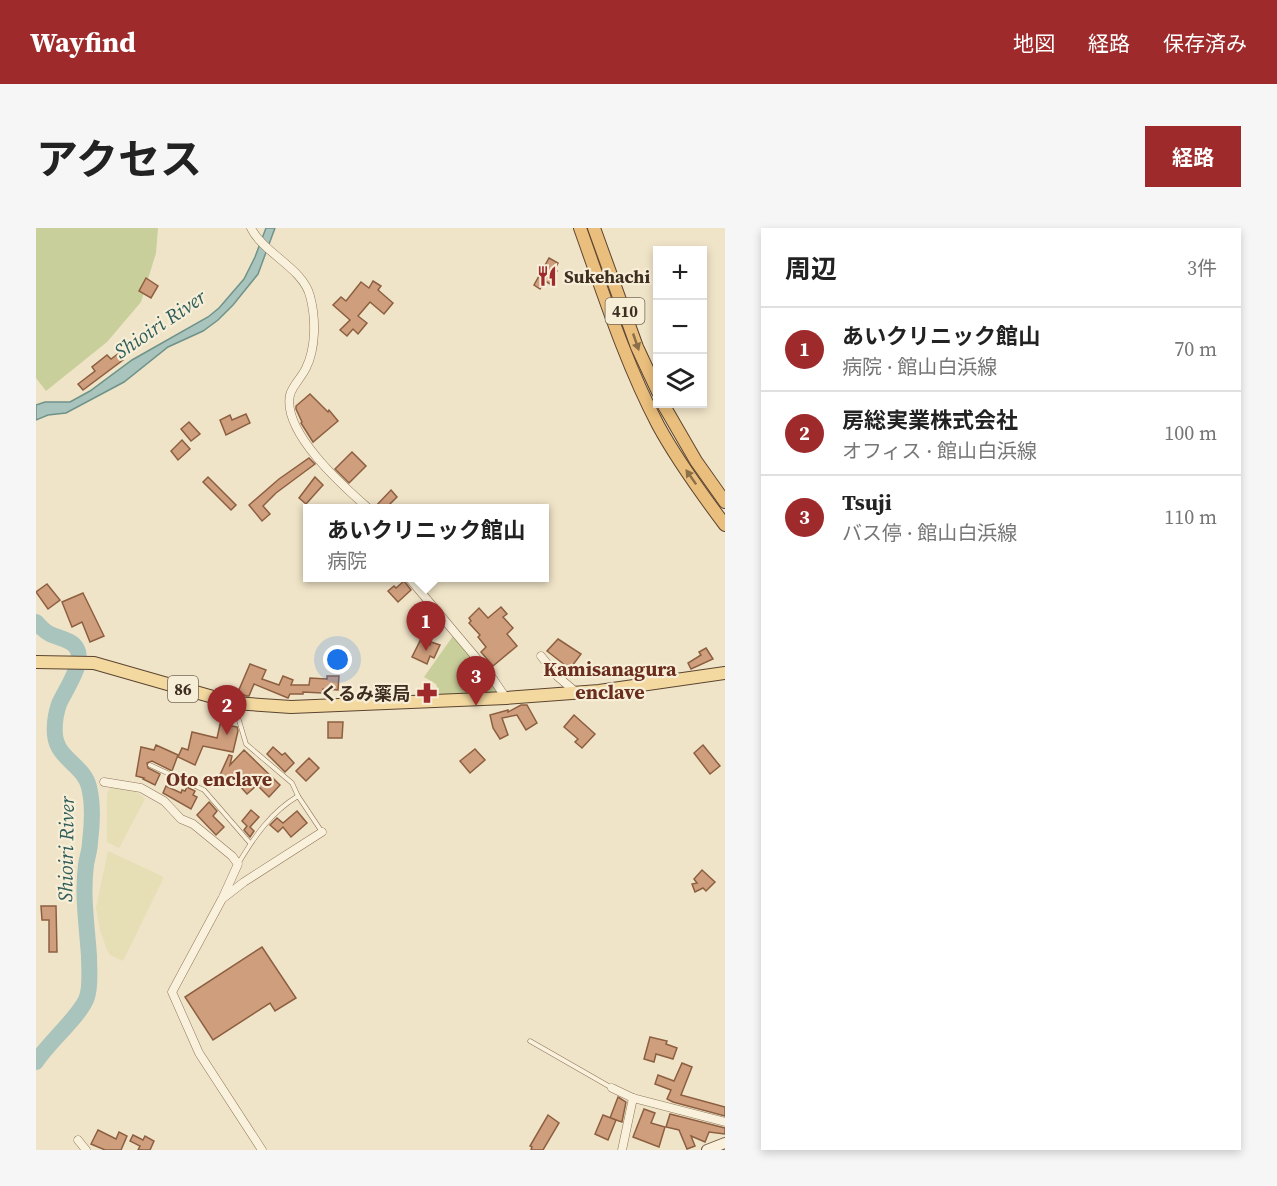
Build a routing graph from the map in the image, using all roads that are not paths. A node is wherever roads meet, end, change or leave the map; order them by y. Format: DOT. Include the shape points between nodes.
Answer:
graph roads {
  1 [pos="251,228"];
  2 [pos="580,228"];
  3 [pos="594,228"];
  4 [pos="653,383"];
  5 [pos="665,408"];
  6 [pos="725,502"];
  7 [pos="364,504"];
  8 [pos="725,525"];
  9 [pos="412,582"];
  10 [pos="541,656"];
  11 [pos="41,661"];
  12 [pos="725,673"];
  13 [pos="577,693"];
  14 [pos="506,698"];
  15 [pos="234,703"];
  16 [pos="150,765"];
  17 [pos="104,782"];
  18 [pos="298,796"];
  19 [pos="322,832"];
  20 [pos="250,843"];
  21 [pos="238,864"];
  22 [pos="222,898"];
  23 [pos="530,1041"];
  24 [pos="612,1088"];
  25 [pos="633,1098"];
  26 [pos="725,1122"];
  27 [pos="78,1140"];
  28 [pos="725,1143"];
  29 [pos="86,1150"];
  30 [pos="262,1150"];
  31 [pos="622,1150"];
  32 [pos="707,1150"];
  1 -- 7 [label="street" via="310,294 312,343 307,367 290,393 292,417 328,470"];
  8 -- 2 [label="highway, 410, one-way" via="659,427 621,345"];
  3 -- 4 [label="highway, 410, one-way"];
  5 -- 6 [label="highway"];
  9 -- 14 [label="street"];
  10 -- 13 [label="street"];
  11 -- 15 [label="main road, 86" via="94,663"];
  12 -- 13 [label="main road, 86"];
  13 -- 14 [label="main road, 86"];
  14 -- 15 [label="main road, 86" via="291,707"];
  15 -- 18 [label="lane" via="246,744 292,783"];
  16 -- 20 [label="lane" via="204,790"];
  17 -- 21 [label="street" via="141,788 164,801"];
  18 -- 19 [label="lane"];
  18 -- 20 [label="lane" via="273,815"];
  19 -- 22 [label="street"];
  20 -- 21 [label="lane"];
  21 -- 22 [label="street"];
  22 -- 30 [label="street" via="172,992 199,1053"];
  23 -- 24 [label="lane"];
  24 -- 25 [label="street"];
  25 -- 26 [label="street"];
  25 -- 31 [label="street"];
  27 -- 29 [label="street"];
  28 -- 32 [label="main road"];
}
